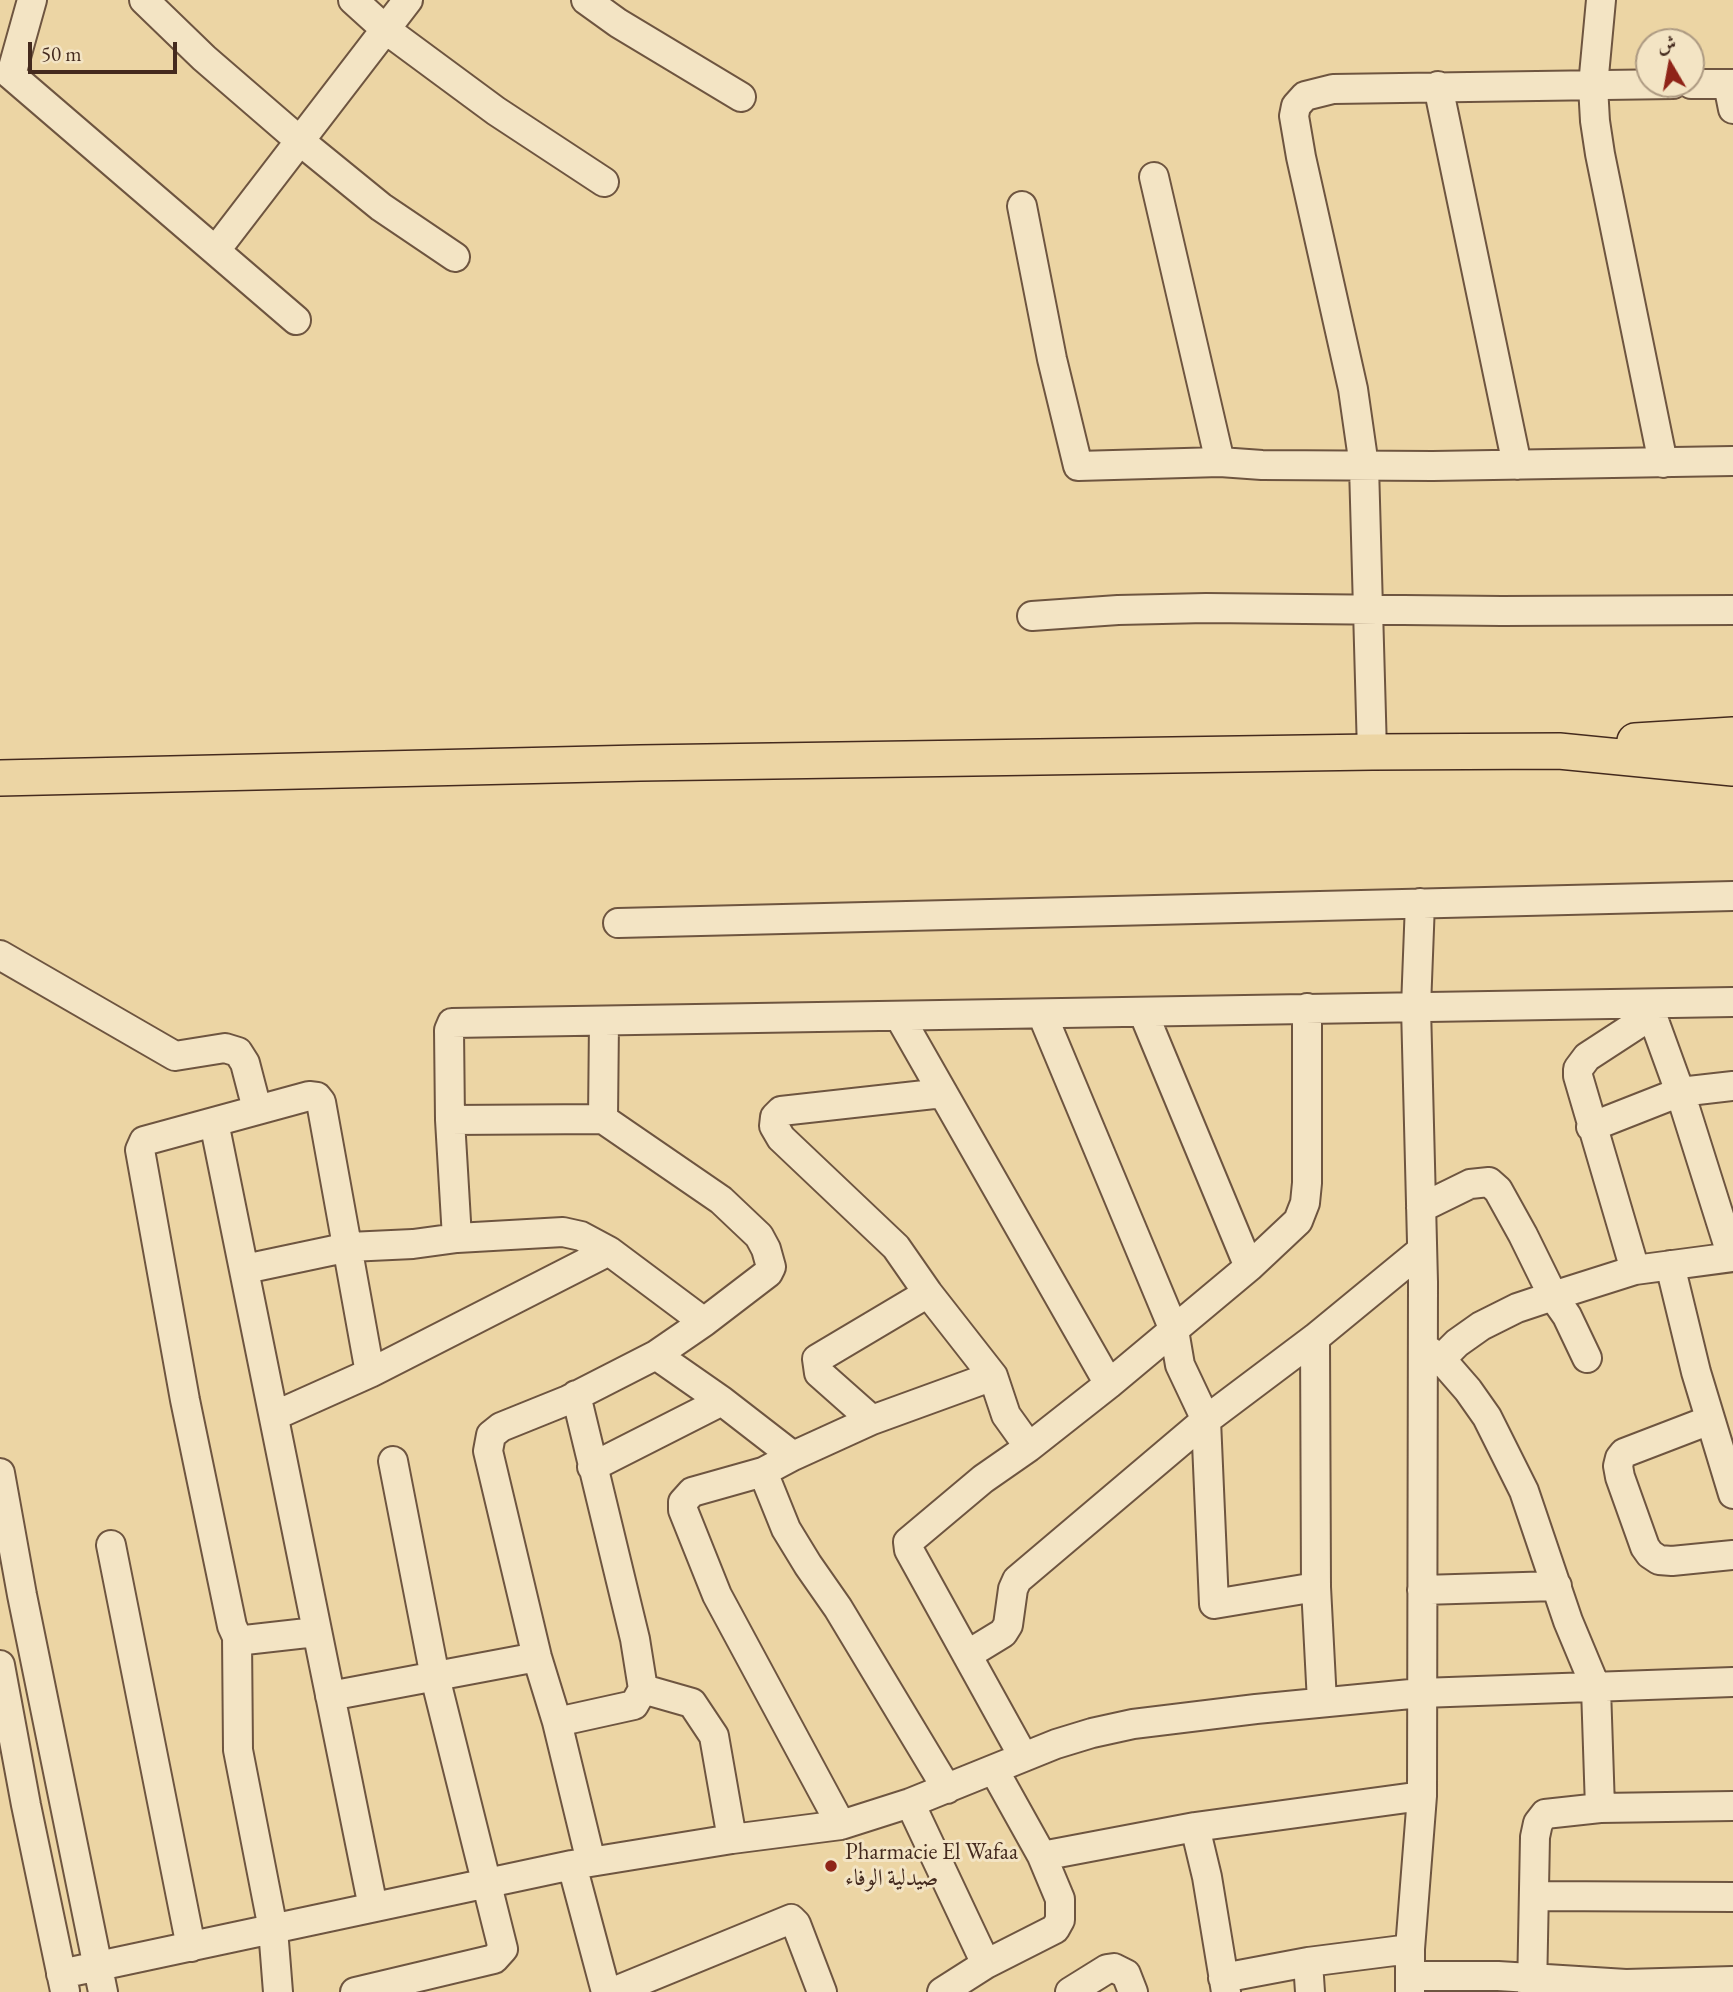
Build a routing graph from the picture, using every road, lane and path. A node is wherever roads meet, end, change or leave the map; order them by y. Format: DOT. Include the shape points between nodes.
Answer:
graph roads {
  1 [pos="32,0"];
  2 [pos="145,0"];
  3 [pos="353,0"];
  4 [pos="408,0"];
  5 [pos="586,0"];
  6 [pos="1601,0"];
  7 [pos="385,29"];
  8 [pos="1635,85"];
  9 [pos="1438,86"];
  10 [pos="1593,86"];
  11 [pos="1705,87"];
  12 [pos="1731,92"];
  13 [pos="741,97"];
  14 [pos="300,141"];
  15 [pos="1154,177"];
  16 [pos="604,182"];
  17 [pos="1022,206"];
  18 [pos="216,250"];
  19 [pos="455,257"];
  20 [pos="296,320"];
  21 [pos="1733,461"];
  22 [pos="1220,462"];
  23 [pos="1663,463"];
  24 [pos="1517,465"];
  25 [pos="1364,466"];
  26 [pos="1369,609"];
  27 [pos="1733,610"];
  28 [pos="1032,616"];
  29 [pos="1733,735"];
  30 [pos="1559,751"];
  31 [pos="1372,752"];
  32 [pos="1733,768"];
  33 [pos="0,778"];
  34 [pos="1733,896"];
  35 [pos="1420,903"];
  36 [pos="618,923"];
  37 [pos="0,955"];
  38 [pos="1733,1002"];
  39 [pos="1416,1007"];
  40 [pos="1307,1009"];
  41 [pos="1651,1009"];
  42 [pos="1143,1012"];
  43 [pos="1042,1014"];
  44 [pos="899,1016"];
  45 [pos="604,1021"];
  46 [pos="1733,1086"];
  47 [pos="1680,1092"];
  48 [pos="943,1093"];
  49 [pos="257,1109"];
  50 [pos="603,1119"];
  51 [pos="450,1120"];
  52 [pos="214,1122"];
  53 [pos="1591,1127"];
  54 [pos="1421,1208"];
  55 [pos="457,1238"];
  56 [pos="349,1247"];
  57 [pos="1422,1250"];
  58 [pos="609,1251"];
  59 [pos="1733,1257"];
  60 [pos="1670,1265"];
  61 [pos="1249,1267"];
  62 [pos="245,1269"];
  63 [pos="1635,1270"];
  64 [pos="928,1293"];
  65 [pos="1553,1296"];
  66 [pos="704,1322"];
  67 [pos="1174,1330"];
  68 [pos="1315,1338"];
  69 [pos="1432,1353"];
  70 [pos="656,1355"];
  71 [pos="1587,1358"];
  72 [pos="370,1373"];
  73 [pos="993,1376"];
  74 [pos="1110,1384"];
  75 [pos="576,1395"];
  76 [pos="722,1401"];
  77 [pos="274,1416"];
  78 [pos="872,1420"];
  79 [pos="1206,1420"];
  80 [pos="1710,1420"];
  81 [pos="1028,1447"];
  82 [pos="793,1456"];
  83 [pos="393,1461"];
  84 [pos="592,1467"];
  85 [pos="763,1472"];
  86 [pos="0,1473"];
  87 [pos="1733,1494"];
  88 [pos="111,1545"];
  89 [pos="1733,1555"];
  90 [pos="1557,1586"];
  91 [pos="1316,1587"];
  92 [pos="1422,1590"];
  93 [pos="316,1632"];
  94 [pos="237,1637"];
  95 [pos="967,1655"];
  96 [pos="537,1657"];
  97 [pos="1,1674"];
  98 [pos="435,1677"];
  99 [pos="1733,1682"];
  100 [pos="1596,1688"];
  101 [pos="643,1689"];
  102 [pos="1421,1693"];
  103 [pos="330,1696"];
  104 [pos="1322,1702"];
  105 [pos="557,1722"];
  106 [pos="1023,1756"];
  107 [pos="994,1770"];
  108 [pos="947,1789"];
  109 [pos="1422,1796"];
  110 [pos="911,1803"];
  111 [pos="1733,1805"];
  112 [pos="13,1808"];
  113 [pos="1600,1808"];
  114 [pos="841,1825"];
  115 [pos="1195,1827"];
  116 [pos="732,1839"];
  117 [pos="1042,1856"];
  118 [pos="582,1864"];
  119 [pos="488,1882"];
  120 [pos="1535,1896"];
  121 [pos="1733,1897"];
  122 [pos="373,1907"];
  123 [pos="273,1930"];
  124 [pos="191,1947"];
  125 [pos="1308,1962"];
  126 [pos="986,1964"];
  127 [pos="1410,1972"];
  128 [pos="100,1979"];
  129 [pos="63,1983"];
  130 [pos="1225,1985"];
  131 [pos="1533,1985"];
  132 [pos="1716,1985"];
  133 [pos="1625,1988"];
  134 [pos="278,1992"];
  135 [pos="355,1992"];
  136 [pos="606,1992"];
  137 [pos="613,1992"];
  138 [pos="822,1992"];
  139 [pos="942,1992"];
  140 [pos="1070,1992"];
  141 [pos="1133,1992"];
  142 [pos="1310,1992"];
  1 -- 18 [label="street" via="11,75"];
  2 -- 14 [label="street"];
  3 -- 7 [label="street"];
  4 -- 7 [label="street"];
  5 -- 13 [label="street"];
  6 -- 10 [label="street"];
  7 -- 14 [label="street"];
  7 -- 16 [label="street" via="496,111"];
  8 -- 10 [label="street"];
  9 -- 10 [label="street"];
  9 -- 24 [label="street"];
  9 -- 25 [label="street" via="1333,89 1305,96 1294,116 1353,388"];
  10 -- 23 [label="street" via="1600,155"];
  11 -- 12 [label="street"];
  14 -- 18 [label="street"];
  14 -- 19 [label="street" via="381,207"];
  15 -- 22 [label="street"];
  17 -- 22 [label="street" via="1078,466"];
  18 -- 20 [label="street"];
  21 -- 23 [label="street"];
  22 -- 25 [label="street"];
  23 -- 24 [label="street"];
  24 -- 25 [label="street"];
  25 -- 26 [label="street"];
  26 -- 27 [label="street"];
  26 -- 28 [label="street" via="1206,608"];
  26 -- 31 [label="street"];
  29 -- 30 [label="main road"];
  30 -- 31 [label="main road"];
  30 -- 32 [label="main road"];
  31 -- 33 [label="main road"];
  34 -- 35 [label="street"];
  35 -- 36 [label="street"];
  35 -- 39 [label="street"];
  37 -- 49 [label="street" via="174,1056 225,1048 239,1052"];
  38 -- 41 [label="street"];
  39 -- 40 [label="street"];
  39 -- 41 [label="street"];
  39 -- 54 [label="street"];
  40 -- 42 [label="street"];
  40 -- 61 [label="street" via="1303,1212"];
  41 -- 47 [label="street"];
  41 -- 53 [label="street" via="1581,1063 1578,1082"];
  42 -- 43 [label="street"];
  42 -- 61 [label="street"];
  43 -- 44 [label="street"];
  43 -- 67 [label="street"];
  44 -- 45 [label="street"];
  44 -- 48 [label="street"];
  45 -- 50 [label="street"];
  45 -- 51 [label="street" via="452,1023"];
  46 -- 47 [label="street"];
  47 -- 53 [label="street"];
  47 -- 59 [label="street"];
  48 -- 64 [label="street" via="781,1111 774,1126 781,1138 896,1247"];
  48 -- 74 [label="street"];
  49 -- 52 [label="street"];
  49 -- 56 [label="street" via="309,1096 321,1102"];
  50 -- 51 [label="street"];
  50 -- 66 [label="street" via="721,1200 759,1236 766,1250 771,1267 768,1273"];
  51 -- 55 [label="street"];
  52 -- 62 [label="street"];
  52 -- 94 [label="street" via="144,1141 140,1150 188,1414"];
  53 -- 63 [label="street"];
  54 -- 57 [label="street"];
  54 -- 65 [label="street" via="1470,1184 1489,1182 1498,1190"];
  55 -- 56 [label="street"];
  55 -- 58 [label="street" via="563,1232"];
  56 -- 62 [label="street"];
  56 -- 72 [label="street"];
  57 -- 68 [label="street"];
  57 -- 69 [label="street"];
  58 -- 66 [label="street"];
  58 -- 72 [label="street"];
  59 -- 60 [label="street"];
  60 -- 63 [label="street"];
  60 -- 80 [label="street"];
  61 -- 67 [label="street"];
  62 -- 77 [label="street"];
  63 -- 65 [label="street"];
  64 -- 73 [label="street"];
  64 -- 78 [label="street" via="817,1359 819,1373"];
  65 -- 69 [label="street" via="1517,1308"];
  65 -- 71 [label="street"];
  66 -- 70 [label="street"];
  67 -- 74 [label="street"];
  67 -- 79 [label="street" via="1180,1365"];
  68 -- 79 [label="street"];
  68 -- 91 [label="street"];
  69 -- 90 [label="street" via="1488,1417 1528,1500"];
  69 -- 92 [label="street"];
  70 -- 75 [label="street"];
  70 -- 76 [label="street"];
  72 -- 77 [label="street"];
  73 -- 78 [label="street"];
  73 -- 81 [label="street" via="1006,1415"];
  74 -- 81 [label="street"];
  75 -- 84 [label="street"];
  75 -- 96 [label="street" via="501,1427 489,1443"];
  76 -- 82 [label="street"];
  76 -- 84 [label="street"];
  77 -- 93 [label="street"];
  78 -- 82 [label="street"];
  79 -- 91 [label="street" via="1214,1604"];
  79 -- 95 [label="street" via="1017,1580 1003,1633"];
  80 -- 87 [label="street"];
  80 -- 89 [label="street" via="1624,1453 1618,1466 1650,1554 1672,1561"];
  81 -- 95 [label="street" via="908,1542"];
  82 -- 85 [label="street"];
  83 -- 98 [label="street"];
  84 -- 101 [label="street"];
  85 -- 108 [label="street" via="786,1529"];
  85 -- 114 [label="street" via="692,1492 683,1502 683,1510 717,1595"];
  86 -- 128 [label="street"];
  88 -- 124 [label="street"];
  90 -- 92 [label="street"];
  90 -- 100 [label="street"];
  91 -- 104 [label="street"];
  92 -- 102 [label="street"];
  93 -- 94 [label="street"];
  93 -- 103 [label="street"];
  94 -- 123 [label="street" via="238,1751"];
  95 -- 106 [label="street"];
  96 -- 98 [label="street"];
  96 -- 105 [label="street"];
  97 -- 112 [label="street"];
  98 -- 103 [label="street"];
  98 -- 119 [label="street"];
  99 -- 100 [label="street"];
  100 -- 102 [label="street"];
  100 -- 113 [label="street"];
  101 -- 105 [label="street" via="634,1705"];
  101 -- 116 [label="street" via="692,1703 714,1736"];
  102 -- 104 [label="street"];
  102 -- 109 [label="street"];
  103 -- 122 [label="street"];
  104 -- 106 [label="street" via="1133,1724"];
  105 -- 118 [label="street"];
  106 -- 107 [label="street"];
  107 -- 108 [label="street"];
  107 -- 117 [label="street"];
  108 -- 110 [label="street"];
  109 -- 115 [label="street"];
  109 -- 127 [label="street"];
  110 -- 114 [label="street"];
  110 -- 126 [label="street"];
  111 -- 113 [label="street"];
  112 -- 129 [label="street"];
  113 -- 120 [label="street" via="1556,1811 1541,1818 1535,1837"];
  114 -- 116 [label="street"];
  115 -- 117 [label="street"];
  115 -- 130 [label="street"];
  116 -- 118 [label="street"];
  117 -- 126 [label="street" via="1060,1899 1060,1920 1055,1929"];
  118 -- 119 [label="street"];
  118 -- 136 [label="street"];
  119 -- 122 [label="street"];
  119 -- 135 [label="street" via="503,1948 500,1955"];
  120 -- 121 [label="street"];
  120 -- 131 [label="street"];
  122 -- 123 [label="street"];
  123 -- 124 [label="street"];
  123 -- 134 [label="street"];
  124 -- 128 [label="street"];
  125 -- 127 [label="street"];
  125 -- 130 [label="street"];
  125 -- 142 [label="street"];
  126 -- 139 [label="street"];
  127 -- 131 [label="street" via="1498,1976"];
  128 -- 129 [label="street"];
  131 -- 133 [label="street"];
  132 -- 133 [label="street"];
  137 -- 138 [label="street" via="792,1919"];
  140 -- 141 [label="street" via="1114,1968 1126,1974"];
}
